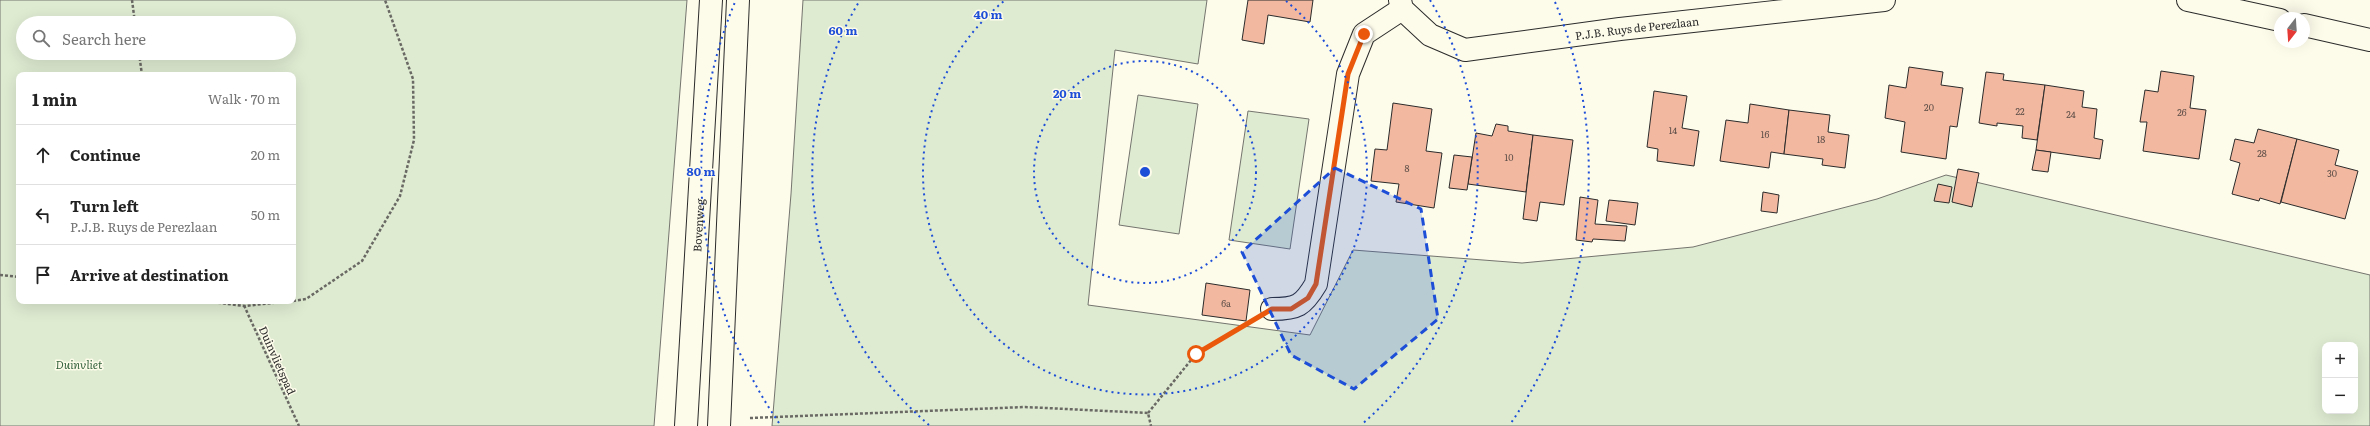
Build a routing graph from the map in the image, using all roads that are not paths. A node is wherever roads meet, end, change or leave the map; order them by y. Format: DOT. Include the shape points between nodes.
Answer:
graph roads {
  1 [pos="711,0"];
  2 [pos="738,0"];
  3 [pos="1884,0"];
  4 [pos="2188,0"];
  5 [pos="1401,5"];
  6 [pos="2274,19"];
  7 [pos="2310,26"];
  8 [pos="2370,40"];
  9 [pos="1272,309"];
  10 [pos="686,426"];
  11 [pos="719,426"];
  1 -- 10 [label="street, Bovenweg"];
  2 -- 11 [label="street"];
  3 -- 5 [label="street, P.J.B. Ruys de Perezlaan" via="1620,29 1465,50 1430,35"];
  4 -- 6 [label="street"];
  5 -- 9 [label="street, P.J.B. Ruys de Perezlaan" via="1364,34 1348,74 1316,284 1308,298 1291,309"];
  7 -- 8 [label="street"];
}
